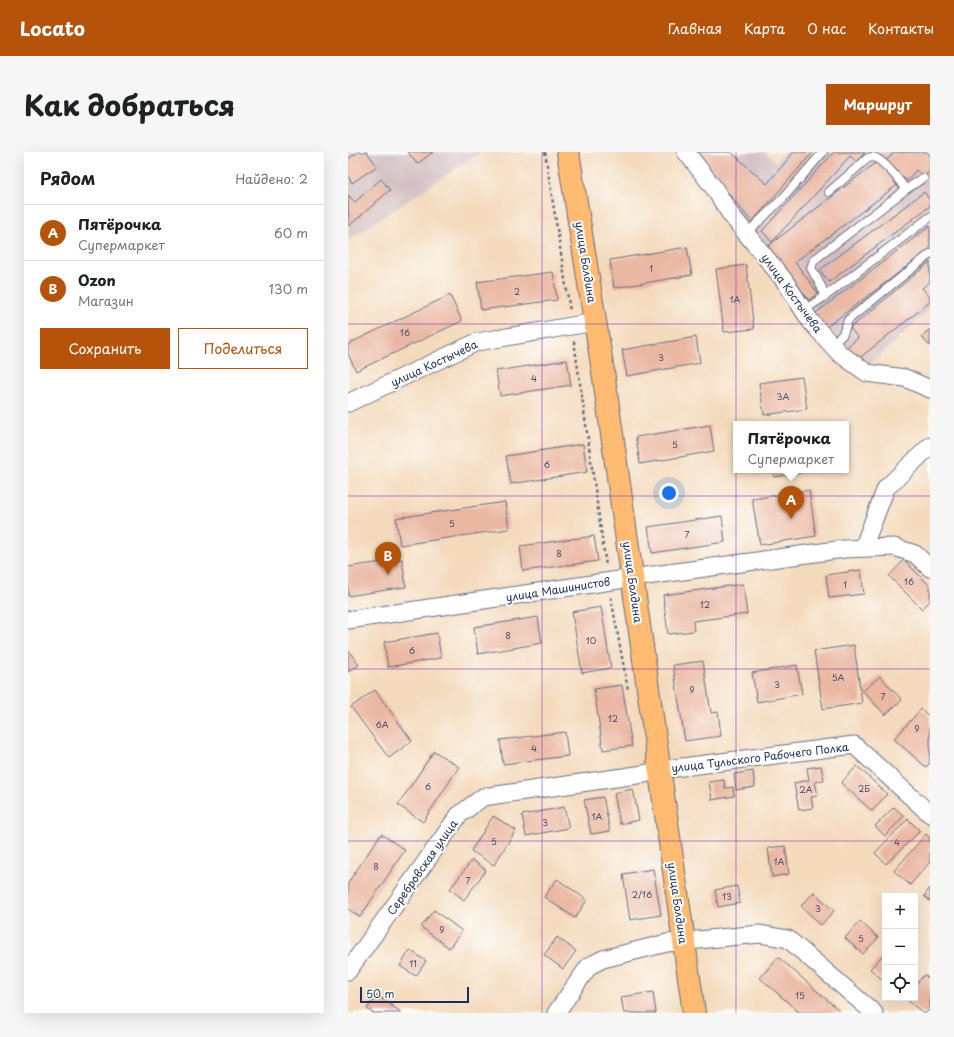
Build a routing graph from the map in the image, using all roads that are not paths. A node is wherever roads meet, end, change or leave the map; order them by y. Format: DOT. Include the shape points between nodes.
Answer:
graph roads {
  1 [pos="568,152"];
  2 [pos="686,152"];
  3 [pos="823,152"];
  4 [pos="923,178"];
  5 [pos="905,190"];
  6 [pos="829,192"];
  7 [pos="930,217"];
  8 [pos="746,234"];
  9 [pos="930,254"];
  10 [pos="824,297"];
  11 [pos="804,310"];
  12 [pos="595,322"];
  13 [pos="831,345"];
  14 [pos="930,389"];
  15 [pos="348,403"];
  16 [pos="930,446"];
  17 [pos="863,548"];
  18 [pos="930,568"];
  19 [pos="632,578"];
  20 [pos="348,620"];
  21 [pos="659,770"];
  22 [pos="930,814"];
  23 [pos="684,942"];
  24 [pos="348,971"];
  25 [pos="556,1013"];
  26 [pos="694,1013"];
  27 [pos="874,1013"];
  1 -- 12 [label="main road, улица Болдина"];
  2 -- 8 [label="street, улица Костычева"];
  3 -- 8 [label="lane" via="783,198"];
  4 -- 5 [label="lane"];
  5 -- 6 [label="lane" via="882,162 873,156"];
  5 -- 10 [label="lane" via="814,260 811,268"];
  7 -- 10 [label="lane"];
  8 -- 11 [label="street, улица Костычева" via="784,280"];
  9 -- 13 [label="lane" via="848,320 843,334"];
  10 -- 11 [label="lane"];
  11 -- 13 [label="street, улица Костычева"];
  12 -- 15 [label="street, улица Костычева" via="477,342"];
  12 -- 19 [label="main road, улица Болдина"];
  13 -- 14 [label="street, улица Костычева" via="867,373 905,378"];
  16 -- 17 [label="street" via="886,488"];
  17 -- 18 [label="street, улица Машинистов" via="894,547 915,554"];
  17 -- 19 [label="street, улица Машинистов"];
  19 -- 20 [label="street, улица Машинистов"];
  19 -- 21 [label="main road, улица Болдина"];
  21 -- 22 [label="street, улица Тульского Рабочего Полка" via="854,745"];
  21 -- 23 [label="main road, улица Болдина"];
  21 -- 24 [label="street, Серебровская улица" via="483,797 459,814"];
  23 -- 25 [label="street" via="660,944 589,966"];
  23 -- 26 [label="main road, улица Болдина"];
  23 -- 27 [label="street" via="760,934 788,939"];
}
